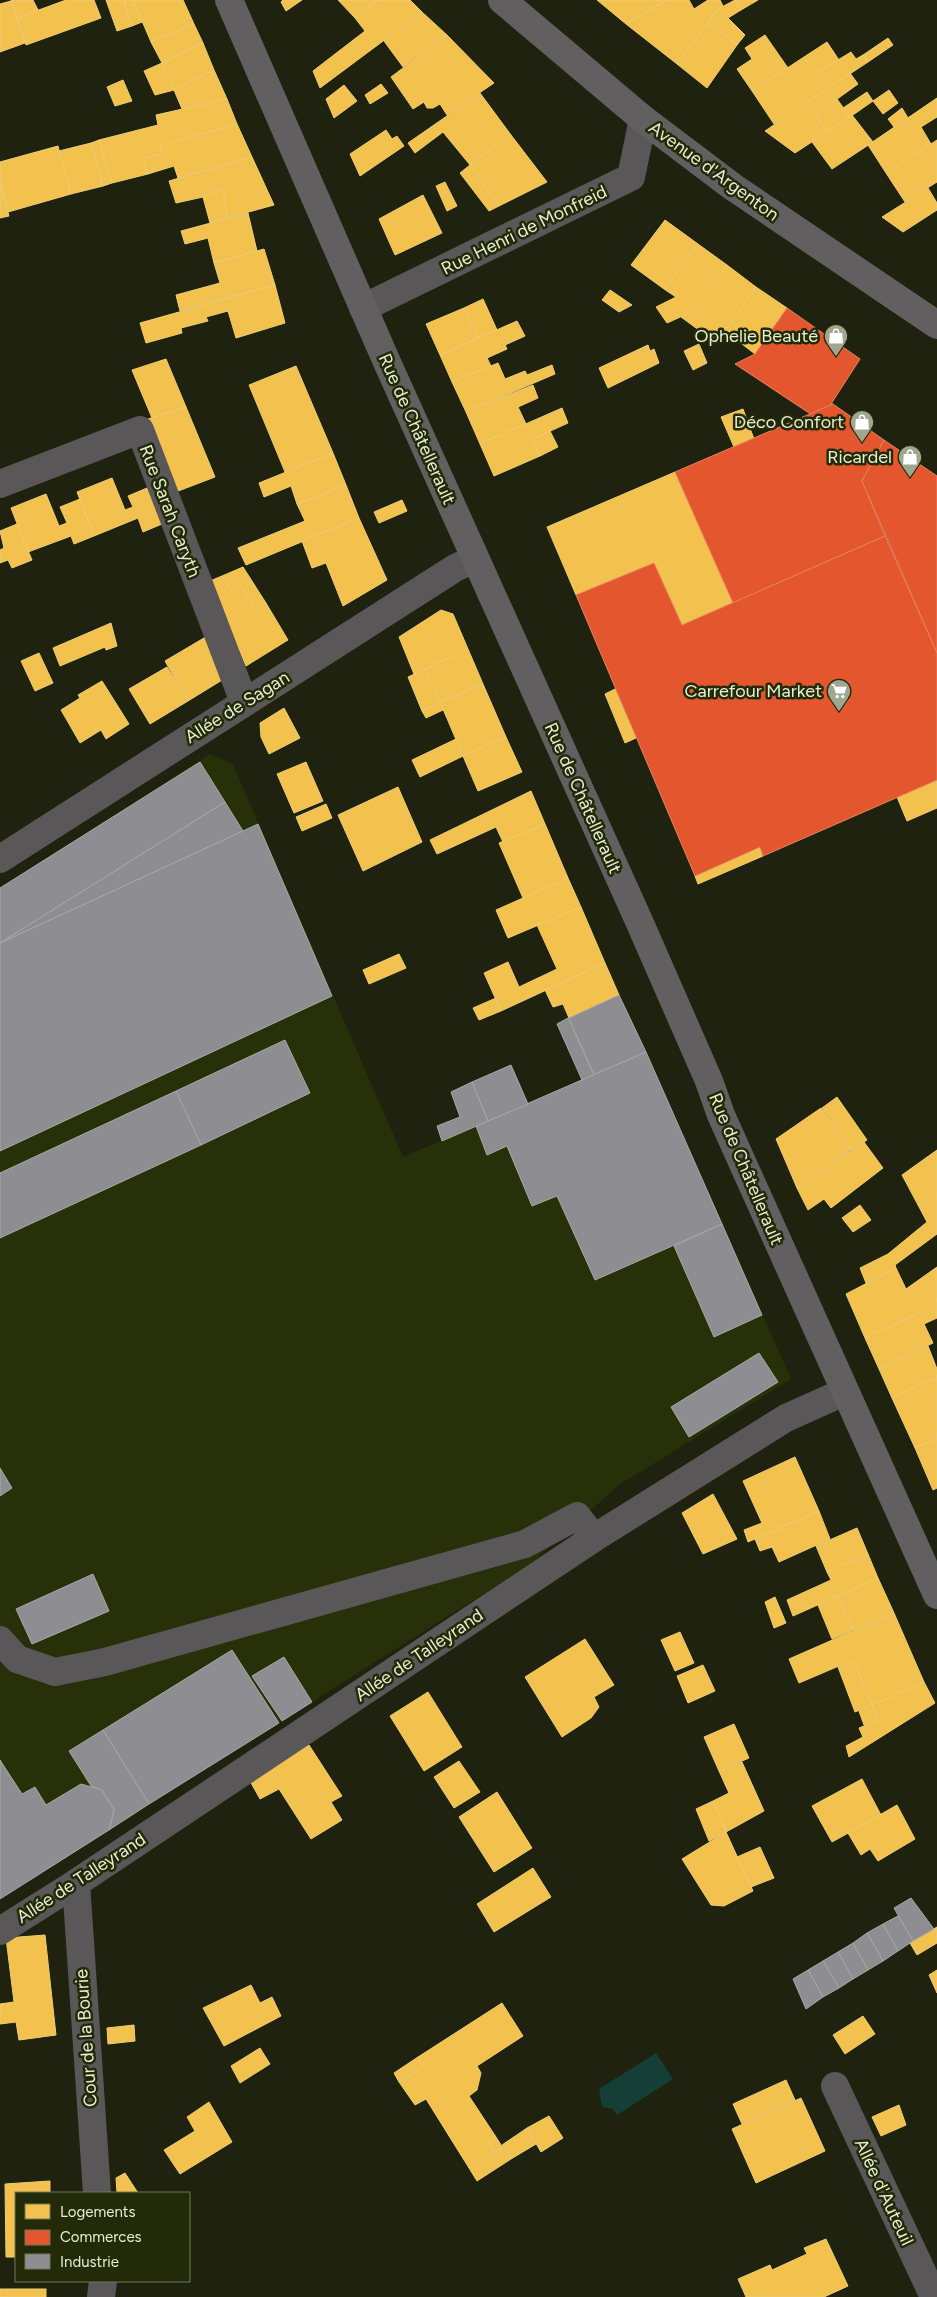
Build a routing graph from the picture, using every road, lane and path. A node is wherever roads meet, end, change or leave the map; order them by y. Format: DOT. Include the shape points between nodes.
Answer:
graph roads {
  1 [pos="229,0"];
  2 [pos="502,0"];
  3 [pos="642,119"];
  4 [pos="364,308"];
  5 [pos="937,325"];
  6 [pos="0,484"];
  7 [pos="475,558"];
  8 [pos="244,702"];
  9 [pos="0,859"];
  10 [pos="844,1392"];
  11 [pos="594,1538"];
  12 [pos="937,1595"];
  13 [pos="0,1640"];
  14 [pos="76,1883"];
  15 [pos="0,1931"];
  16 [pos="835,2086"];
  17 [pos="97,2192"];
  18 [pos="103,2282"];
  19 [pos="101,2297"];
  20 [pos="934,2297"];
  1 -- 4 [label="main road, Rue de Châtellerault"];
  2 -- 3 [label="main road, Avenue d'Argenton"];
  3 -- 4 [label="street, Rue Henri de Monfreid" via="631,177"];
  3 -- 5 [label="main road, Avenue d'Argenton" via="733,187"];
  4 -- 7 [label="main road, Rue de Châtellerault"];
  6 -- 8 [label="street, Rue Sarah Caryth" via="140,430"];
  7 -- 8 [label="street, Allée de Sagan"];
  7 -- 10 [label="main road, Rue de Châtellerault" via="639,921 720,1115"];
  8 -- 9 [label="street, Allée de Sagan"];
  10 -- 11 [label="street, Allée de Talleyrand" via="786,1418"];
  10 -- 12 [label="main road, Rue de Châtellerault"];
  11 -- 13 [label="street" via="578,1516 525,1544 114,1660 55,1672 16,1659"];
  11 -- 14 [label="street, Allée de Talleyrand"];
  14 -- 15 [label="street, Allée de Talleyrand"];
  14 -- 17 [label="street, Cour de la Bourie"];
  16 -- 20 [label="street, Allée d'Auteuil"];
  18 -- 19 [label="street"];
}
